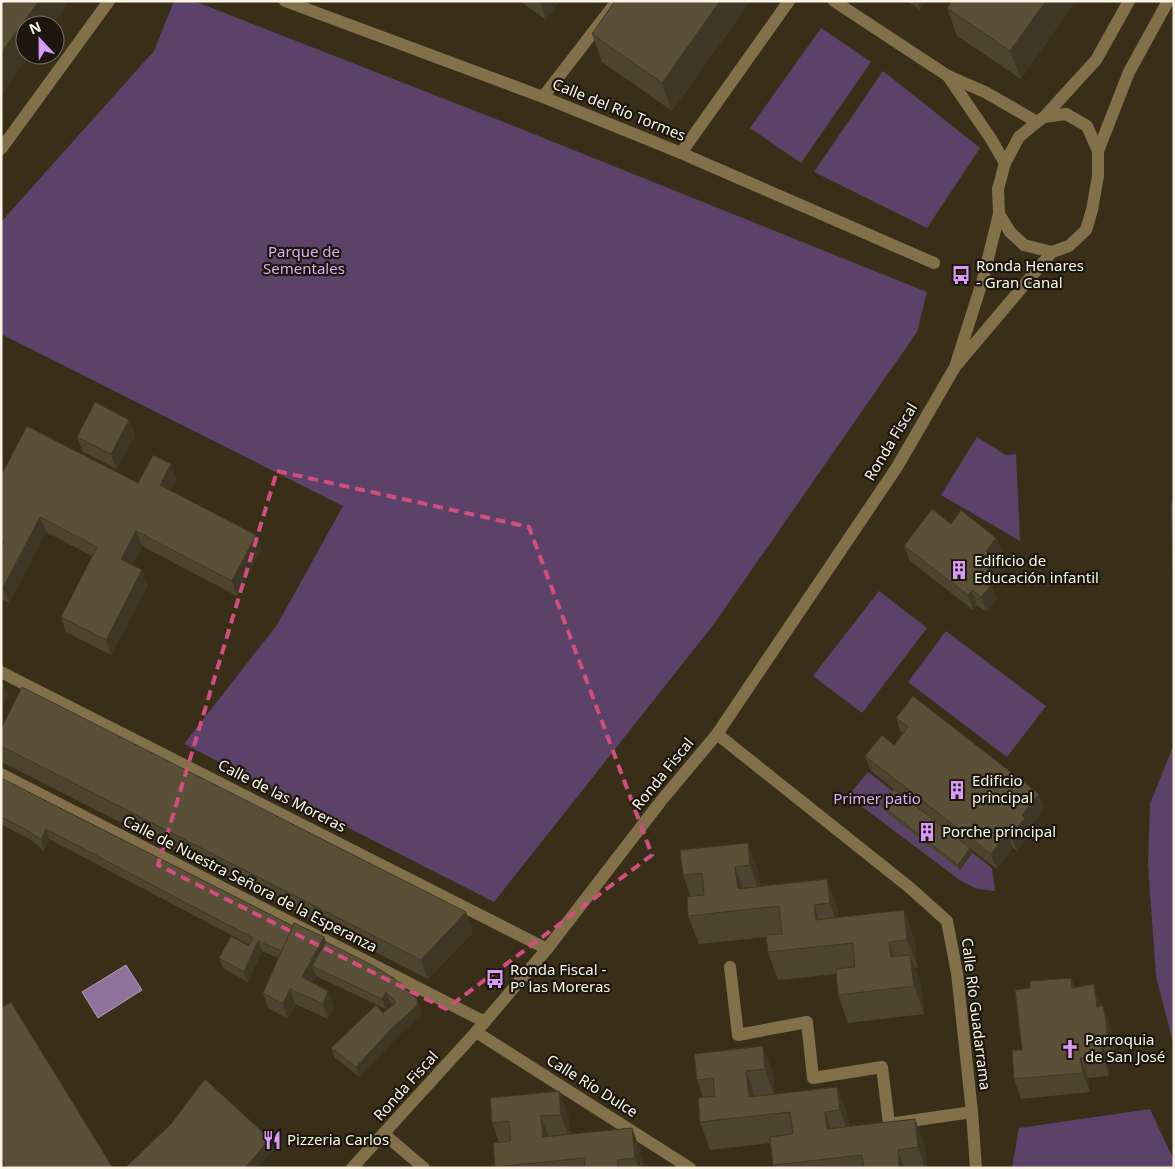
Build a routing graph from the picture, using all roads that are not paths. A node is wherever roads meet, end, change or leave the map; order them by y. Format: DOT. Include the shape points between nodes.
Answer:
graph roads {
  1 [pos="109,1"];
  2 [pos="285,1"];
  3 [pos="617,1"];
  4 [pos="789,1"];
  5 [pos="834,1"];
  6 [pos="1129,1"];
  7 [pos="1168,1"];
  8 [pos="948,76"];
  9 [pos="543,98"];
  10 [pos="1040,119"];
  11 [pos="1,149"];
  12 [pos="1098,151"];
  13 [pos="681,153"];
  14 [pos="1005,163"];
  15 [pos="999,214"];
  16 [pos="1052,252"];
  17 [pos="934,263"];
  18 [pos="955,367"];
  19 [pos="1,672"];
  20 [pos="717,734"];
  21 [pos="1,774"];
  22 [pos="547,949"];
  23 [pos="730,968"];
  24 [pos="485,1022"];
  25 [pos="476,1032"];
  26 [pos="972,1112"];
  27 [pos="384,1134"];
  28 [pos="352,1168"];
  29 [pos="424,1168"];
  30 [pos="690,1168"];
  31 [pos="976,1168"];
  1 -- 11 [label="street"];
  2 -- 9 [label="street, Calle del Río Tormes"];
  3 -- 9 [label="street"];
  4 -- 13 [label="street"];
  5 -- 8 [label="street"];
  6 -- 10 [label="street" via="1096,60"];
  7 -- 12 [label="street" via="1129,72"];
  8 -- 10 [label="street"];
  8 -- 14 [label="street"];
  9 -- 13 [label="street, Calle del Río Tormes"];
  10 -- 12 [label="street" via="1066,114 1087,126"];
  10 -- 14 [label="street" via="1019,137"];
  12 -- 16 [label="street" via="1098,176 1086,230 1069,246"];
  13 -- 17 [label="street, Calle del Río Tormes"];
  14 -- 15 [label="street" via="998,189"];
  15 -- 16 [label="street" via="1010,232 1024,245"];
  15 -- 18 [label="street, Ronda Fiscal"];
  16 -- 18 [label="street, Ronda Fiscal"];
  18 -- 20 [label="street, Ronda Fiscal" via="897,467"];
  19 -- 22 [label="street, Calle de las Moreras" via="25,689"];
  20 -- 22 [label="street, Ronda Fiscal" via="661,800"];
  20 -- 26 [label="street, Calle Río Guadarrama" via="909,886 947,921"];
  21 -- 24 [label="street, Calle de Nuestra Señora de la Esperanza"];
  22 -- 24 [label="street, Ronda Fiscal"];
  23 -- 26 [label="street" via="738,1034 807,1022 813,1078 882,1067 889,1124"];
  24 -- 25 [label="street, Ronda Fiscal"];
  25 -- 27 [label="street, Ronda Fiscal"];
  25 -- 30 [label="street, Calle Río Dulce"];
  26 -- 31 [label="street, Calle Río Guadarrama"];
  27 -- 28 [label="street, Ronda Fiscal"];
  27 -- 29 [label="street"];
}
